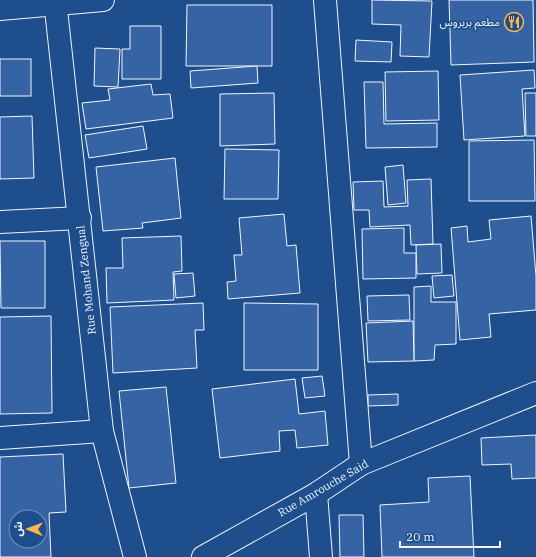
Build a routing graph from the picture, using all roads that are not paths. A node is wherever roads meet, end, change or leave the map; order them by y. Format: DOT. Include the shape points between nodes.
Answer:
graph roads {
  1 [pos="103,0"];
  2 [pos="325,0"];
  3 [pos="55,2"];
  4 [pos="0,9"];
  5 [pos="80,218"];
  6 [pos="0,222"];
  7 [pos="536,393"];
  8 [pos="102,431"];
  9 [pos="0,438"];
  10 [pos="360,464"];
  11 [pos="316,494"];
  12 [pos="135,557"];
  13 [pos="203,557"];
  14 [pos="321,557"];
  1 -- 3 [label="street"];
  2 -- 10 [label="street"];
  3 -- 4 [label="street"];
  3 -- 5 [label="street, Rue Mohand Zengual"];
  5 -- 6 [label="street"];
  5 -- 8 [label="street, Rue Mohand Zengual"];
  7 -- 10 [label="street, Rue Amrouche Said"];
  8 -- 9 [label="street"];
  8 -- 12 [label="street, Rue Mohand Zengual"];
  10 -- 11 [label="street, Rue Amrouche Said"];
  11 -- 13 [label="street, Rue Amrouche Said"];
  11 -- 14 [label="street"];
}
